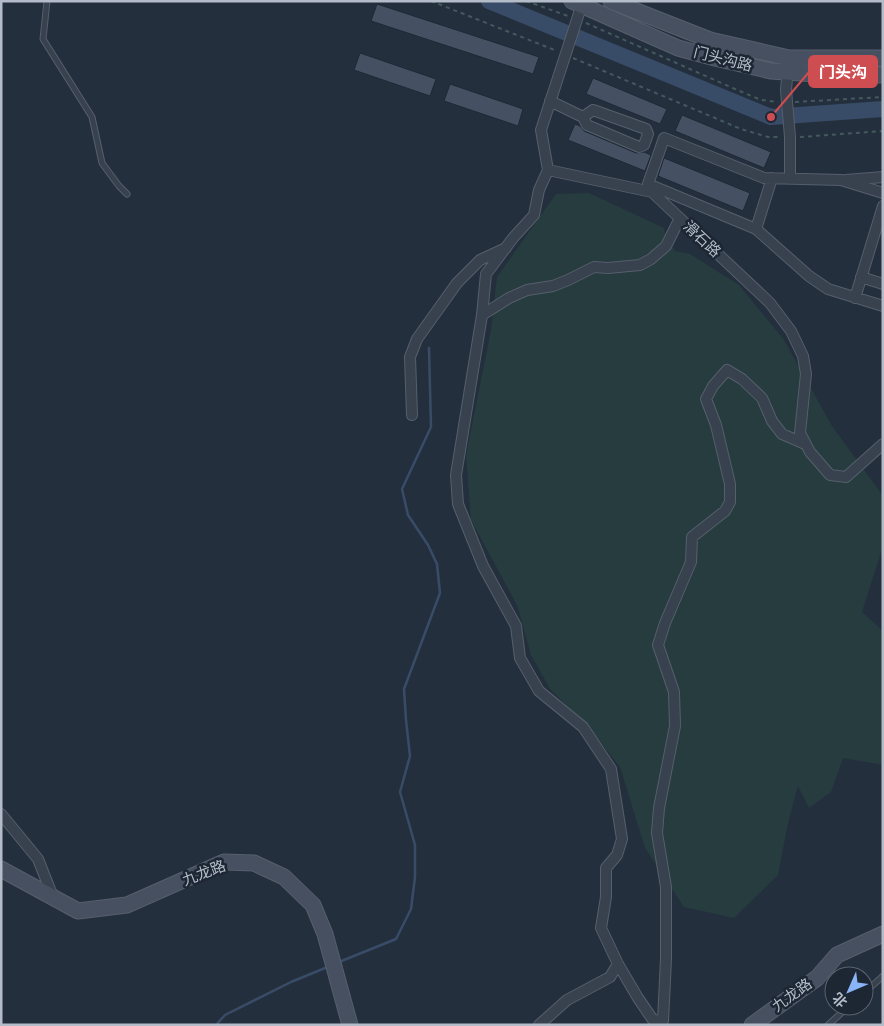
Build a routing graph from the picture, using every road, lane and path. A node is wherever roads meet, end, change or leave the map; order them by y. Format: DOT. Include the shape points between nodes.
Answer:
graph roads {
  1 [pos="46,1"];
  2 [pos="431,1"];
  3 [pos="611,1"];
  4 [pos="578,7"];
  5 [pos="566,52"];
  6 [pos="883,58"];
  7 [pos="788,65"];
  8 [pos="883,75"];
  9 [pos="550,101"];
  10 [pos="583,117"];
  11 [pos="883,132"];
  12 [pos="790,137"];
  13 [pos="548,170"];
  14 [pos="883,177"];
  15 [pos="772,178"];
  16 [pos="790,179"];
  17 [pos="841,180"];
  18 [pos="883,193"];
  19 [pos="127,194"];
  20 [pos="883,206"];
  21 [pos="680,218"];
  22 [pos="880,229"];
  23 [pos="756,230"];
  24 [pos="506,248"];
  25 [pos="861,277"];
  26 [pos="883,284"];
  27 [pos="855,298"];
  28 [pos="883,306"];
  29 [pos="482,315"];
  30 [pos="412,415"];
  31 [pos="805,444"];
  32 [pos="883,444"];
  33 [pos="1,814"];
  34 [pos="1,869"];
  35 [pos="53,897"];
  36 [pos="883,934"];
  37 [pos="618,964"];
  38 [pos="838,1016"];
  39 [pos="350,1025"];
  40 [pos="539,1025"];
  41 [pos="752,1025"];
  42 [pos="828,1025"];
  1 -- 19 [label="lane" via="43,39 92,117 102,163"];
  2 -- 5 [label="path"];
  3 -- 7 [label="main road, 门头沟路" via="710,40"];
  4 -- 5 [label="street"];
  4 -- 7 [label="main road, 门头沟路" via="678,48 771,72"];
  5 -- 9 [label="street"];
  5 -- 12 [label="path" via="741,129 768,137"];
  6 -- 7 [label="main road, 门头沟路"];
  7 -- 8 [label="main road, 门头沟路" via="830,75"];
  7 -- 12 [label="street"];
  9 -- 10 [label="street"];
  9 -- 13 [label="street" via="541,130"];
  10 -- 10 [label="street" via="587,125 639,147 644,145 648,134 646,129 593,110"];
  11 -- 12 [label="path"];
  12 -- 16 [label="street"];
  13 -- 21 [label="street, 滑石路" via="652,192"];
  13 -- 24 [label="street" via="539,190 534,215"];
  14 -- 17 [label="street"];
  15 -- 16 [label="street"];
  15 -- 23 [label="street"];
  15 -- 23 [label="street" via="764,178 664,138 648,184"];
  16 -- 17 [label="street"];
  17 -- 18 [label="street"];
  20 -- 22 [label="street"];
  21 -- 29 [label="street" via="666,246 640,265 594,267 553,286 528,290 509,298"];
  21 -- 31 [label="street, 滑石路" via="770,303 792,330 803,356 806,374 800,433"];
  22 -- 25 [label="street"];
  23 -- 27 [label="street" via="809,276 828,289"];
  24 -- 29 [label="street" via="486,274"];
  24 -- 30 [label="street" via="480,260 457,284 417,338 410,357"];
  25 -- 26 [label="street"];
  25 -- 27 [label="street"];
  27 -- 28 [label="street"];
  29 -- 37 [label="street" via="456,475 458,504 483,566 516,626 520,658 534,683 539,691 583,727 611,769 622,840 617,855 606,868 601,928"];
  31 -- 32 [label="street, 滑石路" via="830,475 846,477"];
  31 -- 37 [label="street" via="782,434 762,398 742,379 727,370 713,386 706,399 716,425 730,484 730,502 725,511 692,537 691,562 658,645 674,692 675,726 657,833 666,887 664,1021 654,1020"];
  33 -- 35 [label="street" via="38,859"];
  34 -- 35 [label="main road, 九龙路"];
  35 -- 39 [label="main road, 九龙路" via="78,911 127,906 224,862 254,863 284,877 313,905 325,934"];
  36 -- 41 [label="main road, 九龙路" via="837,956 817,978"];
  37 -- 40 [label="street" via="610,977 567,1000"];
  38 -- 42 [label="lane"];
}
